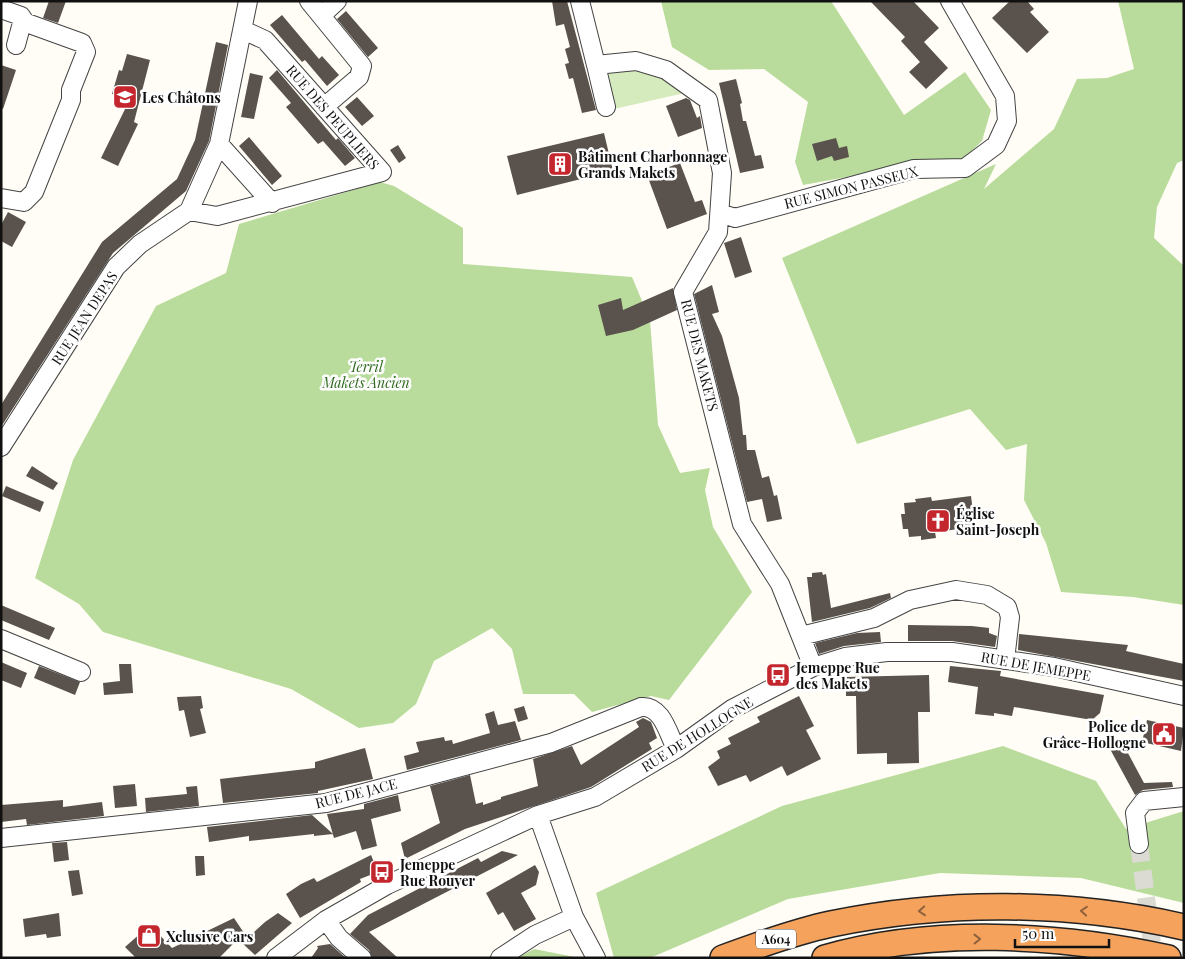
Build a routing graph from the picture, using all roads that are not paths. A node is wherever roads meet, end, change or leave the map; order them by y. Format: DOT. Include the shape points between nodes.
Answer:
graph roads {
  1 [pos="248,1"];
  2 [pos="309,1"];
  3 [pos="337,1"];
  4 [pos="580,1"];
  5 [pos="950,1"];
  6 [pos="1,9"];
  7 [pos="26,14"];
  8 [pos="322,15"];
  9 [pos="243,30"];
  10 [pos="16,45"];
  11 [pos="596,65"];
  12 [pos="324,107"];
  13 [pos="606,107"];
  14 [pos="219,144"];
  15 [pos="1,198"];
  16 [pos="272,203"];
  17 [pos="189,211"];
  18 [pos="720,213"];
  19 [pos="1,447"];
  20 [pos="801,636"];
  21 [pos="1,639"];
  22 [pos="887,652"];
  23 [pos="1004,660"];
  24 [pos="813,667"];
  25 [pos="81,672"];
  26 [pos="1184,696"];
  27 [pos="676,749"];
  28 [pos="1184,797"];
  29 [pos="538,815"];
  30 [pos="1,838"];
  31 [pos="1139,844"];
  32 [pos="574,917"];
  33 [pos="326,920"];
  34 [pos="1184,927"];
  35 [pos="276,958"];
  36 [pos="362,958"];
  37 [pos="500,958"];
  38 [pos="596,958"];
  39 [pos="723,958"];
  40 [pos="825,958"];
  41 [pos="1168,958"];
  1 -- 9 [label="street"];
  2 -- 8 [label="street"];
  3 -- 8 [label="street"];
  4 -- 11 [label="street"];
  5 -- 18 [label="street, RUE SIMON PASSEUX" via="1005,96 1007,121 996,145 965,168 914,169 735,218"];
  6 -- 7 [label="street"];
  7 -- 10 [label="street"];
  7 -- 15 [label="street" via="82,44 86,52 71,90 72,100 34,192 24,202"];
  8 -- 12 [label="street" via="362,66 359,77"];
  9 -- 12 [label="street, RUE DES PEUPLIERS" via="265,40"];
  9 -- 14 [label="street"];
  11 -- 13 [label="street"];
  11 -- 18 [label="street, RUE DES MAKETS" via="636,61 666,70 708,100 722,173"];
  12 -- 16 [label="street, RUE DES PEUPLIERS" via="382,172"];
  14 -- 16 [label="street"];
  14 -- 17 [label="street"];
  16 -- 17 [label="street" via="217,216"];
  17 -- 19 [label="street, RUE JEAN DEPAS" via="140,244 116,267"];
  18 -- 20 [label="street, RUE DES MAKETS" via="718,232 683,292 742,524 780,584"];
  20 -- 23 [label="street" via="874,618 910,600 956,590 987,595 1007,606 1010,617"];
  20 -- 24 [label="street, RUE DES MAKETS"];
  21 -- 25 [label="street"];
  22 -- 23 [label="street, RUE DE JEMEPPE" via="952,652"];
  22 -- 24 [label="street, RUE DE HOLLOGNE" via="845,657"];
  23 -- 26 [label="street, RUE DE JEMEPPE" via="1054,667"];
  24 -- 27 [label="street, RUE DE HOLLOGNE" via="732,709"];
  27 -- 29 [label="street, RUE DE HOLLOGNE" via="595,797"];
  27 -- 30 [label="street, RUE DE JACE" via="657,712 647,706 551,743 326,803"];
  28 -- 31 [label="street" via="1144,801 1135,813"];
  29 -- 32 [label="street"];
  29 -- 33 [label="street, RUE DE HOLLOGNE" via="387,885"];
  32 -- 37 [label="street" via="536,935"];
  32 -- 38 [label="street"];
  33 -- 35 [label="street"];
  33 -- 36 [label="street" via="339,938"];
  34 -- 39 [label="highway, A604, one-way" via="1086,910 957,908 894,913 830,924"];
  40 -- 41 [label="highway, one-way" via="899,943 1011,938 1084,943"];
}
